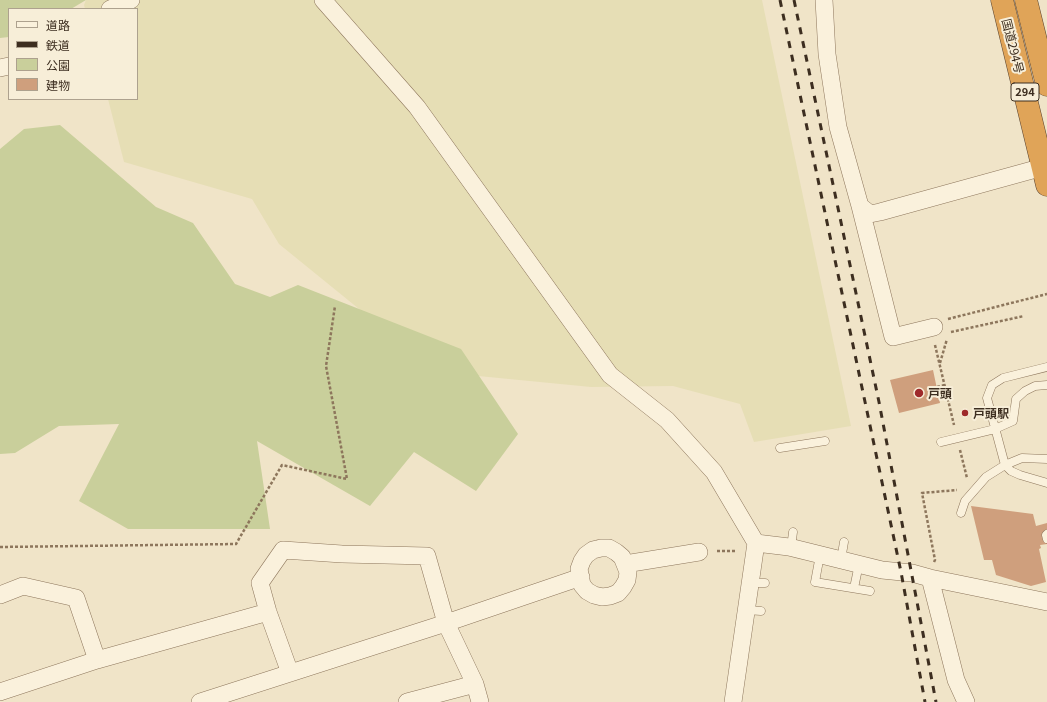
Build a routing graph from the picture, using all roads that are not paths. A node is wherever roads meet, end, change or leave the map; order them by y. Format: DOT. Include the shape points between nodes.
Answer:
graph roads {
  1 [pos="132,0"];
  2 [pos="323,0"];
  3 [pos="824,0"];
  4 [pos="1002,0"];
  5 [pos="1026,0"];
  6 [pos="112,8"];
  7 [pos="1047,85"];
  8 [pos="1046,173"];
  9 [pos="860,206"];
  10 [pos="941,330"];
  11 [pos="1047,367"];
  12 [pos="1047,386"];
  13 [pos="995,429"];
  14 [pos="825,441"];
  15 [pos="941,442"];
  16 [pos="780,448"];
  17 [pos="1047,459"];
  18 [pos="1005,465"];
  19 [pos="1047,483"];
  20 [pos="961,513"];
  21 [pos="1047,534"];
  22 [pos="1047,539"];
  23 [pos="844,542"];
  24 [pos="755,547"];
  25 [pos="699,552"];
  26 [pos="820,555"];
  27 [pos="841,560"];
  28 [pos="625,564"];
  29 [pos="859,564"];
  30 [pos="580,577"];
  31 [pos="930,578"];
  32 [pos="854,588"];
  33 [pos="870,591"];
  34 [pos="0,595"];
  35 [pos="1047,602"];
  36 [pos="268,612"];
  37 [pos="446,623"];
  38 [pos="97,660"];
  39 [pos="290,673"];
  40 [pos="476,684"];
  41 [pos="0,692"];
  42 [pos="222,699"];
  43 [pos="200,702"];
  44 [pos="407,702"];
  45 [pos="480,702"];
  46 [pos="733,702"];
  47 [pos="966,702"];
  1 -- 6 [label="street"];
  2 -- 24 [label="street" via="417,107 610,375 667,420 714,472"];
  3 -- 9 [label="street" via="827,54 838,127"];
  4 -- 8 [label="highway, 国道294号 / 294"];
  5 -- 7 [label="highway, 国道294号 / 294"];
  8 -- 9 [label="street" via="870,214"];
  9 -- 10 [label="street" via="893,337"];
  11 -- 13 [label="lane" via="1003,378 992,385 987,398"];
  12 -- 13 [label="lane" via="1035,386 1025,391 1016,399 1013,421"];
  13 -- 15 [label="lane"];
  13 -- 18 [label="lane"];
  14 -- 16 [label="lane"];
  17 -- 18 [label="lane" via="1022,458"];
  18 -- 19 [label="lane" via="1020,475"];
  18 -- 20 [label="lane" via="981,482 965,501"];
  21 -- 22 [label="lane"];
  23 -- 27 [label="lane"];
  24 -- 26 [label="street" via="792,540"];
  24 -- 46 [label="street" via="757,583 754,610"];
  25 -- 28 [label="street"];
  26 -- 27 [label="street"];
  26 -- 32 [label="lane" via="814,582"];
  27 -- 29 [label="street"];
  28 -- 30 [label="street" via="622,557 609,548 593,550 582,561"];
  28 -- 30 [label="street" via="627,580 618,593 610,596 602,597 587,591"];
  29 -- 31 [label="street"];
  29 -- 32 [label="lane"];
  30 -- 37 [label="street"];
  31 -- 35 [label="street"];
  31 -- 47 [label="street" via="956,680"];
  32 -- 33 [label="lane"];
  34 -- 38 [label="street" via="23,586 76,598"];
  36 -- 37 [label="street" via="260,583 283,550 427,556"];
  36 -- 38 [label="street"];
  36 -- 39 [label="street"];
  37 -- 39 [label="street"];
  37 -- 40 [label="street"];
  38 -- 41 [label="street"];
  39 -- 42 [label="street"];
  40 -- 44 [label="street"];
  40 -- 45 [label="street"];
  42 -- 43 [label="street"];
}
